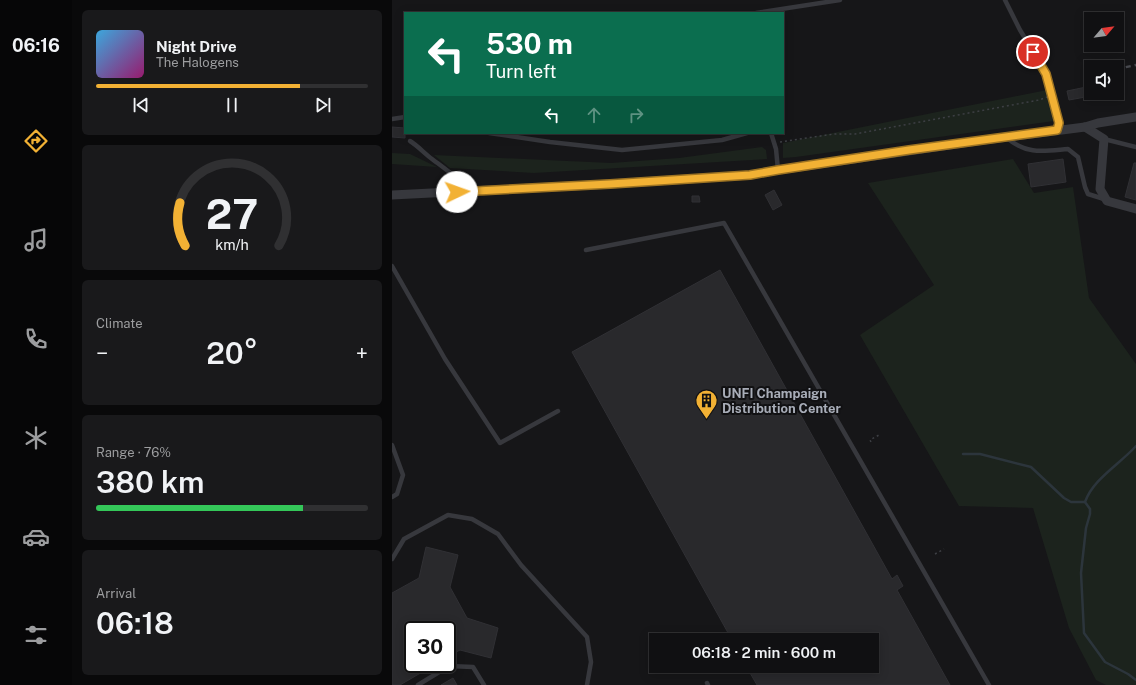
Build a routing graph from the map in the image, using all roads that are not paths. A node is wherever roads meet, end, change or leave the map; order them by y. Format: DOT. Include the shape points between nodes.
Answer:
graph roads {
  1 [pos="840,0"];
  2 [pos="1005,0"];
  3 [pos="762,12"];
  4 [pos="404,117"];
  5 [pos="1136,117"];
  6 [pos="392,119"];
  7 [pos="1085,127"];
  8 [pos="1057,130"];
  9 [pos="504,134"];
  10 [pos="743,134"];
  11 [pos="772,134"];
  12 [pos="519,135"];
  13 [pos="1006,137"];
  14 [pos="1104,139"];
  15 [pos="410,140"];
  16 [pos="1136,147"];
  17 [pos="778,170"];
  18 [pos="470,192"];
  19 [pos="392,195"];
  20 [pos="1105,199"];
  21 [pos="1136,209"];
  22 [pos="586,250"];
  23 [pos="392,266"];
  24 [pos="558,411"];
  25 [pos="392,445"];
  26 [pos="392,497"];
  27 [pos="392,559"];
  28 [pos="418,685"];
  29 [pos="484,685"];
  30 [pos="587,685"];
  31 [pos="989,685"];
  1 -- 3 [label="lane"];
  2 -- 8 [label="lane" via="1046,74 1059,123"];
  4 -- 6 [label="lane"];
  5 -- 7 [label="street"];
  7 -- 8 [label="street"];
  7 -- 14 [label="street"];
  8 -- 13 [label="street"];
  9 -- 12 [label="lane"];
  10 -- 12 [label="lane" via="722,140 622,150"];
  11 -- 17 [label="lane"];
  13 -- 17 [label="street"];
  13 -- 20 [label="lane" via="1016,145 1039,152 1068,149 1078,156 1088,194"];
  14 -- 16 [label="lane"];
  14 -- 20 [label="street" via="1100,189"];
  15 -- 18 [label="lane" via="452,173"];
  17 -- 18 [label="street" via="750,175"];
  18 -- 19 [label="street"];
  20 -- 21 [label="street"];
  22 -- 31 [label="lane" via="724,223"];
  23 -- 24 [label="lane" via="445,359 500,443"];
  25 -- 26 [label="lane" via="403,475 397,494"];
  27 -- 30 [label="lane" via="404,539 448,515 472,519 498,534 521,565 587,637 591,662"];
  28 -- 29 [label="lane" via="449,666 473,667"];
}
